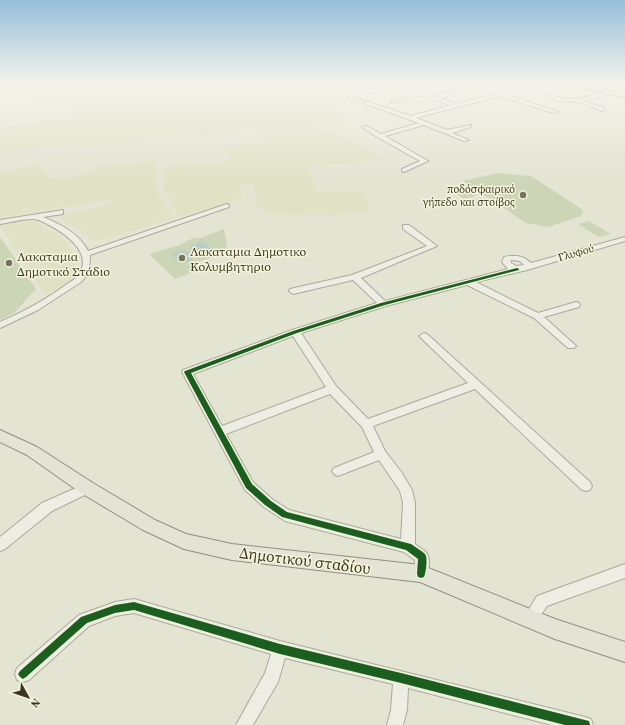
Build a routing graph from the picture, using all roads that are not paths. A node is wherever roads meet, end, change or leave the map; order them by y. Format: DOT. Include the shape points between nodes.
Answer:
graph roads {
  1 [pos="405,116"];
  2 [pos="419,116"];
  3 [pos="411,118"];
  4 [pos="425,123"];
  5 [pos="469,126"];
  6 [pos="365,127"];
  7 [pos="448,132"];
  8 [pos="379,136"];
  9 [pos="466,140"];
  10 [pos="404,170"];
  11 [pos="227,206"];
  12 [pos="60,212"];
  13 [pos="35,216"];
  14 [pos="0,222"];
  15 [pos="406,227"];
  16 [pos="625,239"];
  17 [pos="86,254"];
  18 [pos="527,267"];
  19 [pos="517,269"];
  20 [pos="355,277"];
  21 [pos="470,282"];
  22 [pos="293,291"];
  23 [pos="383,304"];
  24 [pos="576,305"];
  25 [pos="537,316"];
  26 [pos="0,325"];
  27 [pos="295,332"];
  28 [pos="424,336"];
  29 [pos="571,346"];
  30 [pos="477,384"];
  31 [pos="332,390"];
  32 [pos="366,424"];
  33 [pos="219,432"];
  34 [pos="0,436"];
  35 [pos="381,454"];
  36 [pos="338,471"];
  37 [pos="586,486"];
  38 [pos="87,488"];
  39 [pos="0,544"];
  40 [pos="408,547"];
  41 [pos="625,571"];
  42 [pos="421,574"];
  43 [pos="530,619"];
  44 [pos="280,649"];
  45 [pos="625,652"];
  46 [pos="22,674"];
  47 [pos="401,678"];
  48 [pos="244,725"];
  49 [pos="395,725"];
  50 [pos="585,725"];
  1 -- 3 [label="street"];
  2 -- 3 [label="street"];
  3 -- 4 [label="street"];
  4 -- 7 [label="street"];
  4 -- 8 [label="street"];
  5 -- 7 [label="street"];
  6 -- 8 [label="street"];
  7 -- 9 [label="street"];
  8 -- 10 [label="street" via="425,161"];
  11 -- 17 [label="street"];
  12 -- 13 [label="street"];
  13 -- 14 [label="street"];
  13 -- 17 [label="street" via="66,231 79,241"];
  15 -- 20 [label="street" via="433,246"];
  16 -- 18 [label="street, Γλυφού"];
  17 -- 26 [label="street" via="86,268 80,278 45,303"];
  18 -- 19 [label="street, Γλυφού"];
  18 -- 19 [label="street" via="522,259 507,259 507,265"];
  19 -- 21 [label="street, Γλυφού"];
  20 -- 22 [label="street"];
  20 -- 23 [label="street"];
  21 -- 23 [label="street, Γλυφού"];
  21 -- 25 [label="street"];
  23 -- 27 [label="street, Γλυφού"];
  24 -- 25 [label="street"];
  25 -- 29 [label="street"];
  27 -- 31 [label="street"];
  27 -- 33 [label="street, Γλυφού" via="187,372"];
  28 -- 30 [label="street"];
  30 -- 32 [label="street"];
  30 -- 37 [label="street"];
  31 -- 32 [label="street"];
  31 -- 33 [label="street"];
  32 -- 35 [label="street"];
  33 -- 40 [label="street" via="250,486 285,515"];
  34 -- 38 [label="main road, Δημοτικού σταδίου" via="32,451"];
  35 -- 36 [label="street"];
  35 -- 40 [label="street" via="406,490 409,503"];
  38 -- 39 [label="street" via="47,507"];
  38 -- 42 [label="main road, Δημοτικού σταδίου" via="149,525 184,541 232,552"];
  40 -- 42 [label="street" via="422,557"];
  41 -- 43 [label="street" via="542,600"];
  42 -- 43 [label="main road, Δημοτικού σταδίου"];
  43 -- 45 [label="main road, Δημοτικού σταδίου" via="555,630"];
  44 -- 46 [label="street" via="134,606 115,609 84,620"];
  44 -- 47 [label="street"];
  44 -- 48 [label="street" via="272,676"];
  47 -- 49 [label="street" via="399,710"];
  47 -- 50 [label="street"];
}
